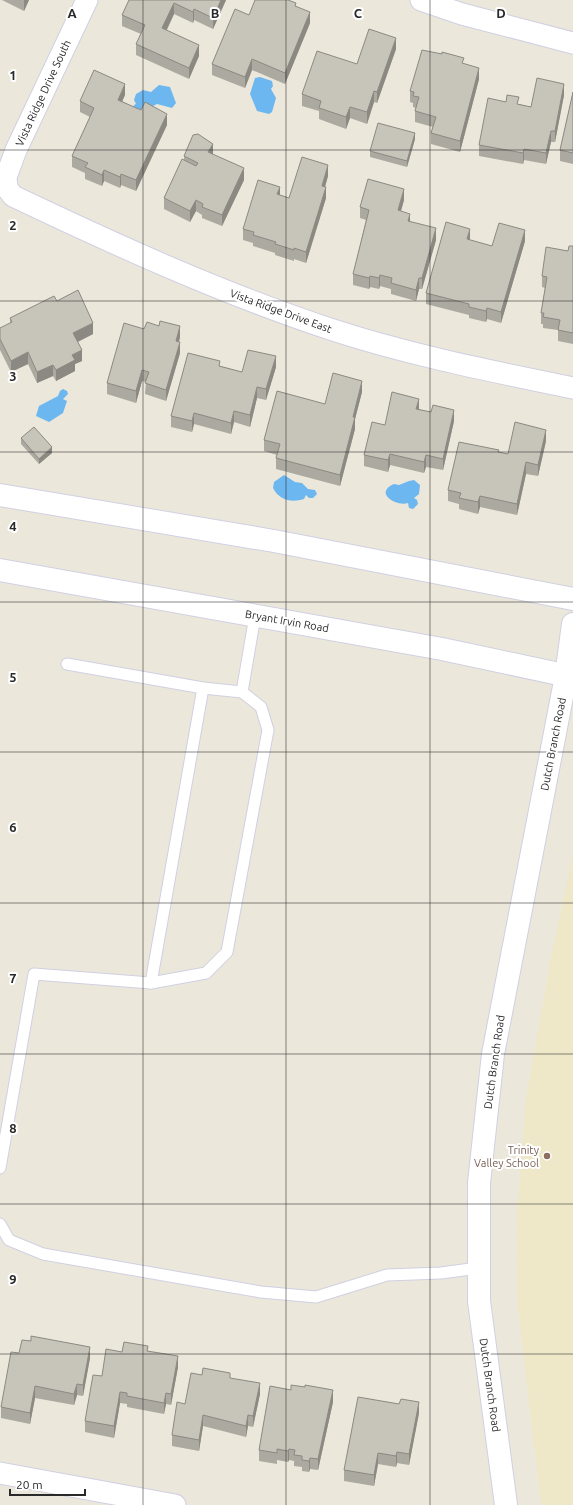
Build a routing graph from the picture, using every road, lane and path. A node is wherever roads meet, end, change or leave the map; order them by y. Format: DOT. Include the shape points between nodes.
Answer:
graph roads {
  1 [pos="87,0"];
  2 [pos="421,0"];
  3 [pos="573,43"];
  4 [pos="4,193"];
  5 [pos="573,388"];
  6 [pos="0,496"];
  7 [pos="0,570"];
  8 [pos="573,599"];
  9 [pos="255,616"];
  10 [pos="573,624"];
  11 [pos="67,664"];
  12 [pos="569,676"];
  13 [pos="203,688"];
  14 [pos="242,692"];
  15 [pos="151,983"];
  16 [pos="0,1168"];
  17 [pos="0,1224"];
  18 [pos="478,1268"];
  19 [pos="0,1473"];
  20 [pos="176,1505"];
  21 [pos="506,1505"];
  1 -- 4 [label="street, Vista Ridge Drive South" via="16,150 6,177"];
  2 -- 3 [label="street" via="462,14"];
  4 -- 5 [label="street, Vista Ridge Drive East" via="152,260 257,303 330,329 434,359"];
  6 -- 8 [label="main road" via="274,541"];
  7 -- 9 [label="main road, Bryant Irvin Road"];
  9 -- 12 [label="main road, Bryant Irvin Road" via="442,649"];
  9 -- 14 [label="lane"];
  10 -- 12 [label="main road, Dutch Branch Road"];
  11 -- 13 [label="lane"];
  12 -- 18 [label="main road, Dutch Branch Road" via="493,1054 479,1183"];
  13 -- 14 [label="lane"];
  13 -- 15 [label="lane"];
  14 -- 15 [label="lane" via="261,707 268,730 227,952 206,973"];
  15 -- 16 [label="lane" via="34,974"];
  17 -- 18 [label="lane" via="9,1240 43,1254 261,1292 316,1297 387,1275 442,1273"];
  18 -- 21 [label="main road, Dutch Branch Road" via="479,1301"];
  19 -- 20 [label="street"];
}
